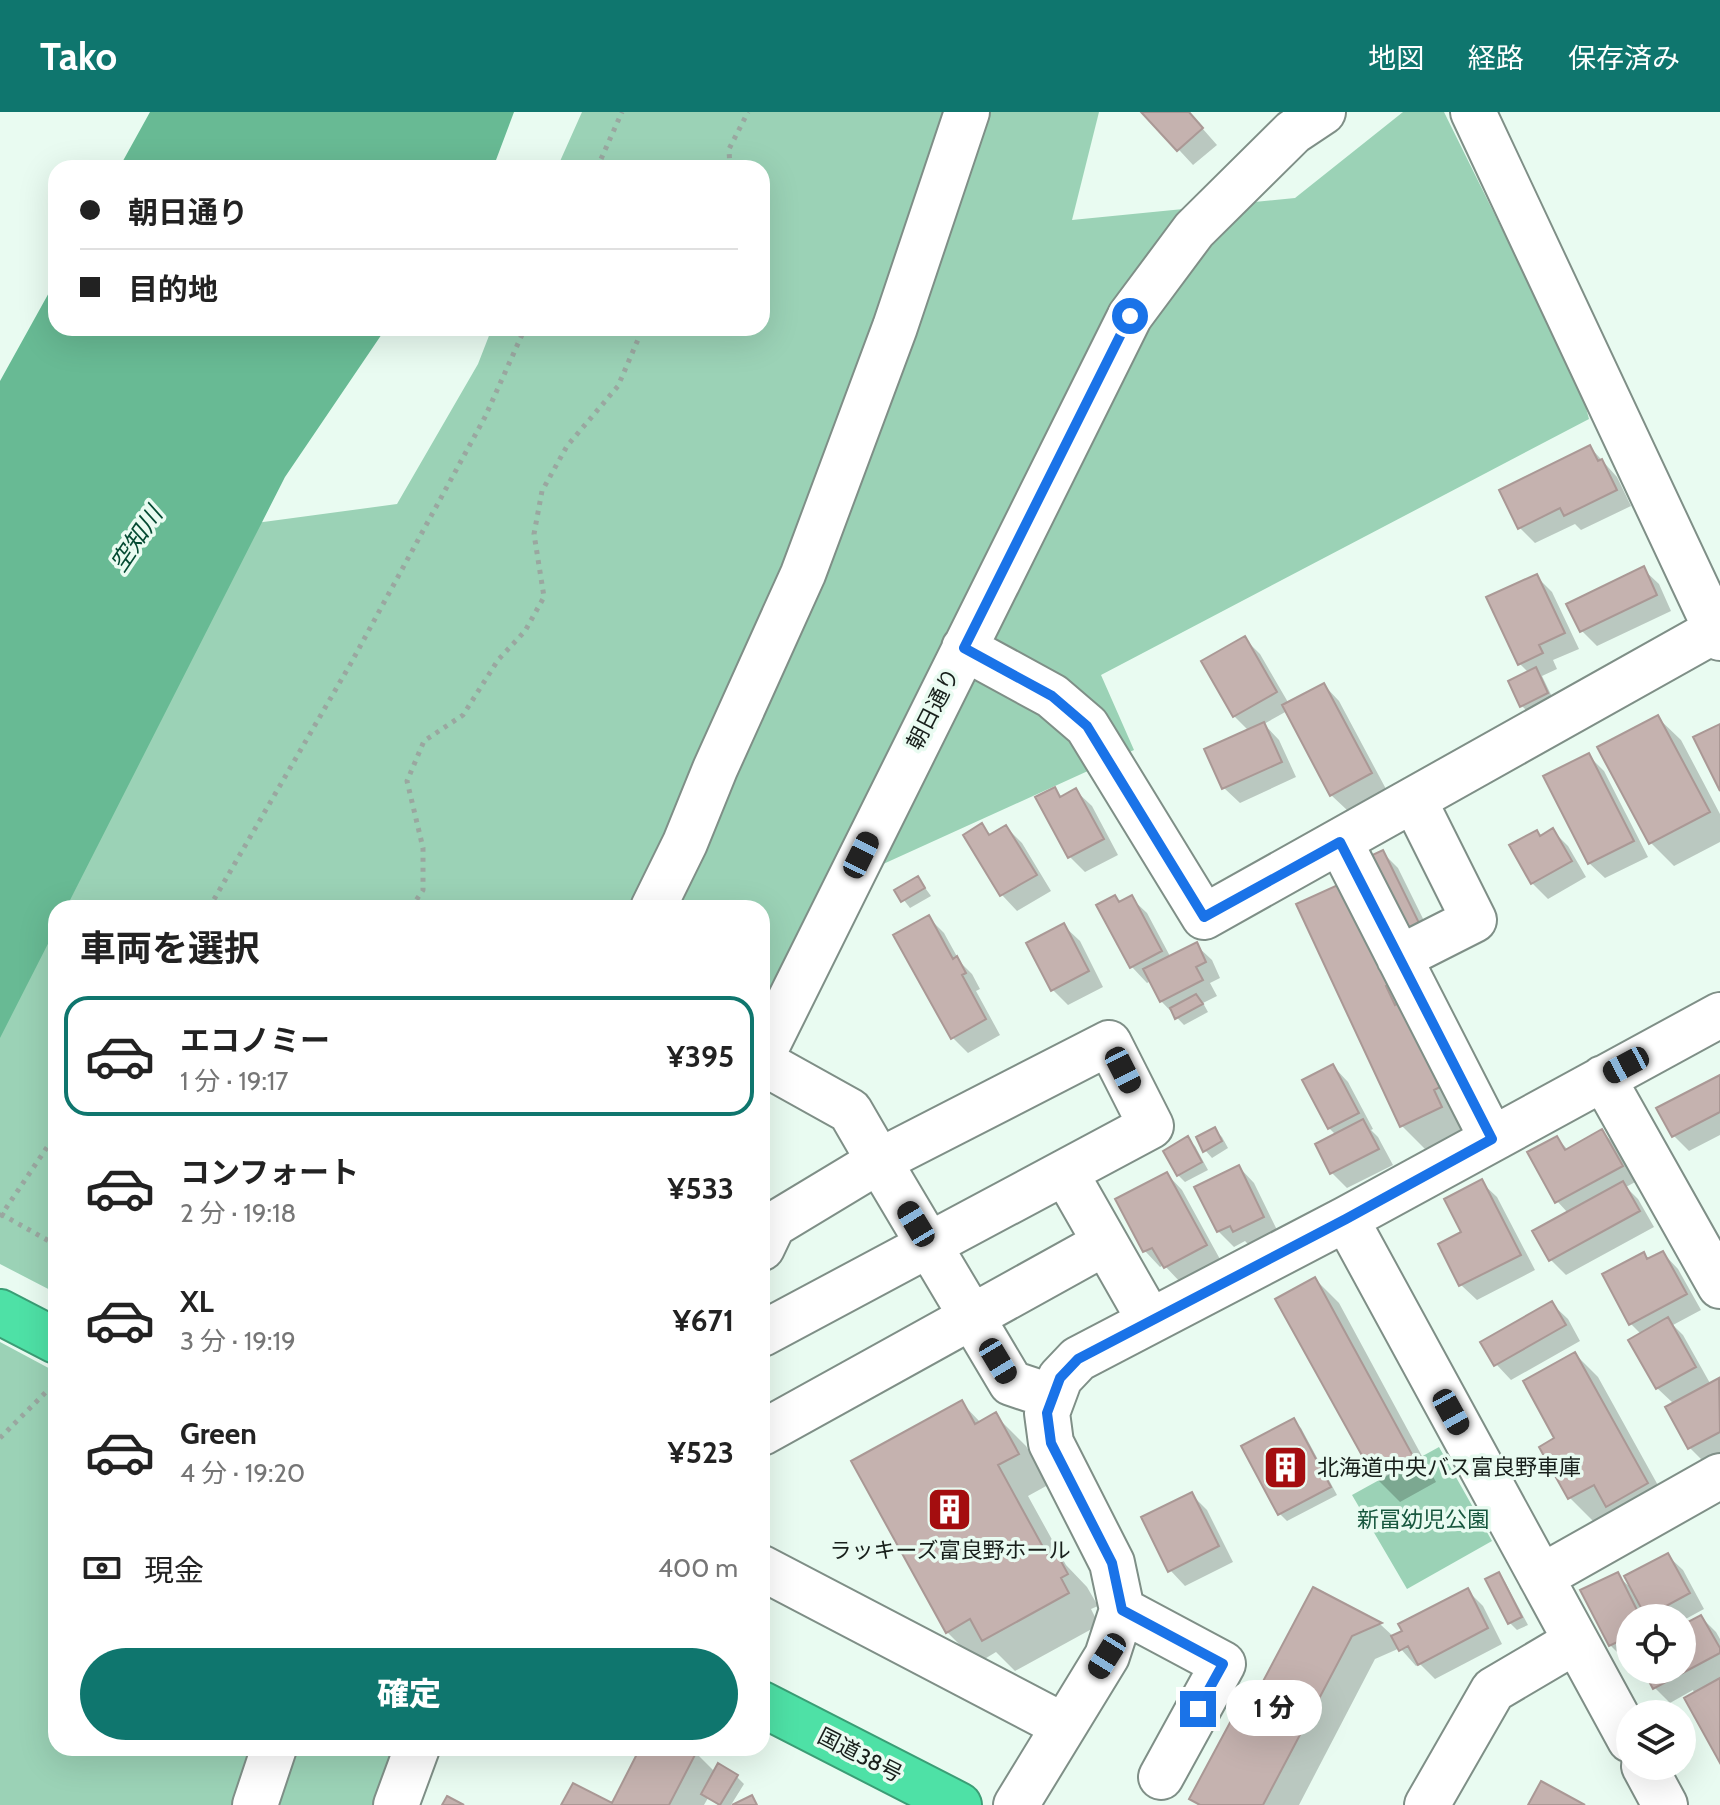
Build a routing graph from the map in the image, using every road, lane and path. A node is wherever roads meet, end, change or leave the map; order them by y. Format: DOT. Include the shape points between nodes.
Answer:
graph roads {
  1 [pos="622,112"];
  2 [pos="748,112"];
  3 [pos="967,112"];
  4 [pos="1323,112"];
  5 [pos="1473,112"];
  6 [pos="601,160"];
  7 [pos="730,160"];
  8 [pos="521,336"];
  9 [pos="640,336"];
  10 [pos="1718,634"];
  11 [pos="964,648"];
  12 [pos="1414,800"];
  13 [pos="1340,842"];
  14 [pos="214,900"];
  15 [pos="416,900"];
  16 [pos="657,900"];
  17 [pos="1399,958"];
  18 [pos="1720,1015"];
  19 [pos="770,1040"];
  20 [pos="770,1066"];
  21 [pos="1603,1078"];
  22 [pos="1492,1139"];
  23 [pos="48,1146"];
  24 [pos="879,1161"];
  25 [pos="1065,1172"];
  26 [pos="1,1215"];
  27 [pos="1346,1219"];
  28 [pos="770,1231"];
  29 [pos="48,1241"];
  30 [pos="1105,1243"];
  31 [pos="928,1245"];
  32 [pos="1720,1286"];
  33 [pos="0,1312"];
  34 [pos="972,1317"];
  35 [pos="1150,1321"];
  36 [pos="770,1330"];
  37 [pos="48,1337"];
  38 [pos="48,1390"];
  39 [pos="1053,1397"];
  40 [pos="770,1429"];
  41 [pos="0,1438"];
  42 [pos="1720,1476"];
  43 [pos="770,1572"];
  44 [pos="1541,1577"];
  45 [pos="1122,1610"];
  46 [pos="1576,1641"];
  47 [pos="770,1708"];
  48 [pos="1616,1714"];
  49 [pos="1064,1726"];
  50 [pos="271,1756"];
  51 [pos="414,1756"];
  52 [pos="1161,1777"];
  53 [pos="1652,1780"];
  54 [pos="255,1805"];
  55 [pos="396,1805"];
  56 [pos="959,1805"];
  57 [pos="1016,1805"];
  58 [pos="1427,1805"];
  59 [pos="1665,1805"];
  1 -- 6 [label="path"];
  2 -- 7 [label="path" via="729,149"];
  3 -- 16 [label="street" via="895,327 803,574"];
  4 -- 11 [label="street, 朝日通り" via="1293,132 1194,230 1130,316"];
  5 -- 10 [label="street"];
  8 -- 14 [label="path" via="485,417 351,663"];
  9 -- 15 [label="path" via="618,386 567,446 542,491 534,534 544,597 463,715 424,741 407,781 423,848 423,890"];
  10 -- 12 [label="street"];
  11 -- 13 [label="street" via="1052,696 1087,726 1204,917"];
  11 -- 19 [label="street, 朝日通り"];
  12 -- 13 [label="street"];
  12 -- 17 [label="street" via="1474,920"];
  13 -- 17 [label="street"];
  17 -- 22 [label="street"];
  18 -- 21 [label="street"];
  20 -- 24 [label="street" via="850,1111"];
  21 -- 22 [label="street"];
  21 -- 32 [label="street"];
  22 -- 27 [label="street"];
  23 -- 26 [label="path"];
  24 -- 25 [label="street" via="1109,1043 1151,1126"];
  24 -- 28 [label="street"];
  24 -- 31 [label="street"];
  25 -- 30 [label="street"];
  25 -- 31 [label="street"];
  26 -- 29 [label="path"];
  27 -- 35 [label="street"];
  27 -- 44 [label="street"];
  30 -- 34 [label="street"];
  30 -- 35 [label="street"];
  31 -- 34 [label="street"];
  31 -- 36 [label="street"];
  33 -- 37 [label="highway"];
  34 -- 39 [label="street" via="1011,1383"];
  34 -- 40 [label="street"];
  35 -- 39 [label="street" via="1078,1359 1060,1378"];
  38 -- 41 [label="path"];
  39 -- 45 [label="street" via="1047,1413 1051,1443 1112,1563"];
  42 -- 44 [label="street"];
  43 -- 49 [label="street"];
  44 -- 46 [label="street"];
  45 -- 49 [label="street" via="1107,1656"];
  45 -- 52 [label="street" via="1223,1664"];
  46 -- 48 [label="street"];
  46 -- 58 [label="street" via="1493,1690"];
  47 -- 56 [label="highway, 国道38号"];
  49 -- 57 [label="street"];
  50 -- 54 [label="street"];
  51 -- 55 [label="street"];
  53 -- 59 [label="street"];
}
